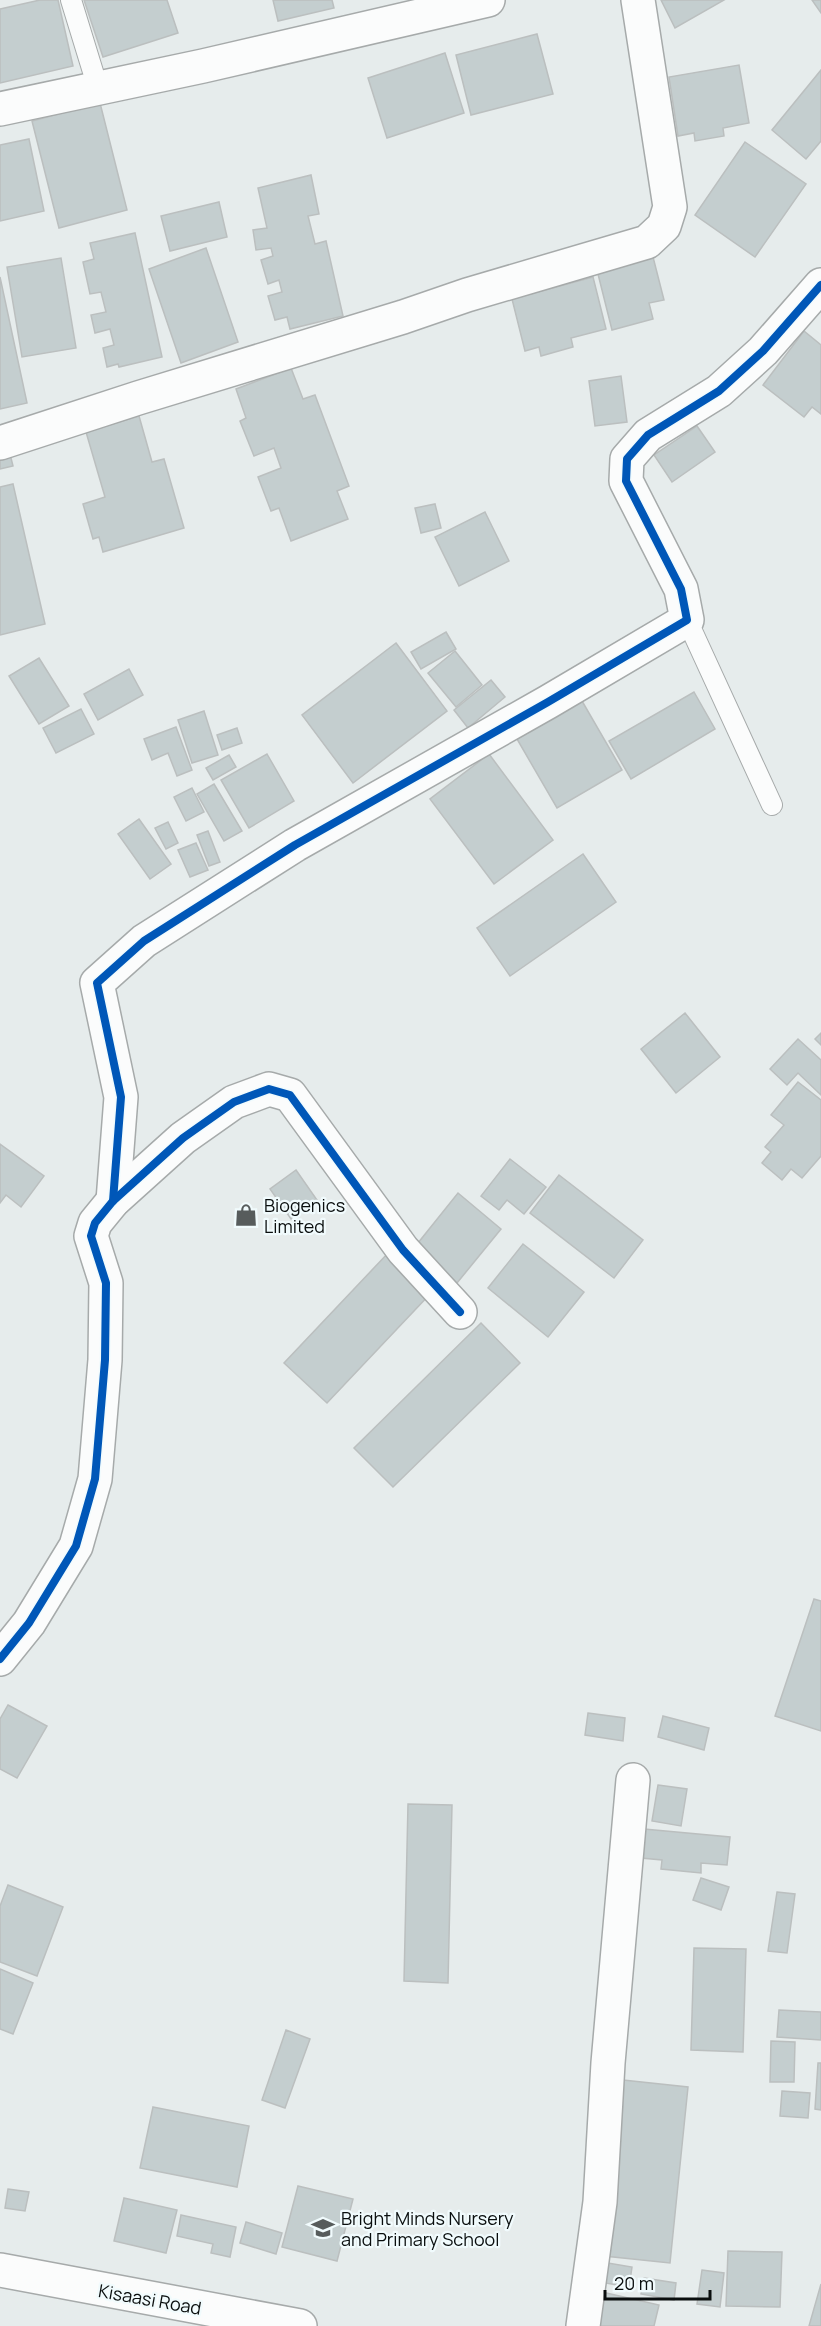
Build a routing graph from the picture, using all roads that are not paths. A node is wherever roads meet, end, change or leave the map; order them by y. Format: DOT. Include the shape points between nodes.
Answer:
graph roads {
  1 [pos="71,0"];
  2 [pos="488,0"];
  3 [pos="638,0"];
  4 [pos="98,88"];
  5 [pos="0,109"];
  6 [pos="821,285"];
  7 [pos="0,443"];
  8 [pos="687,620"];
  9 [pos="772,805"];
  10 [pos="112,1202"];
  11 [pos="460,1312"];
  12 [pos="0,1659"];
  13 [pos="633,1780"];
  14 [pos="0,2270"];
  15 [pos="300,2326"];
  16 [pos="583,2326"];
  1 -- 4 [label="lane"];
  2 -- 4 [label="street"];
  3 -- 7 [label="street" via="670,207 664,226 647,242 467,294"];
  4 -- 5 [label="street"];
  6 -- 8 [label="street" via="763,351 728,383 648,435 627,459 626,482 681,589"];
  8 -- 9 [label="lane"];
  8 -- 10 [label="street" via="295,845 144,941 97,983 121,1097"];
  10 -- 11 [label="street" via="183,1138 234,1102 269,1089 290,1095 403,1250"];
  10 -- 12 [label="street" via="95,1223 91,1236 106,1283 105,1360 95,1479 76,1546 29,1623"];
  13 -- 16 [label="street" via="600,2202"];
  14 -- 15 [label="street, Kisaasi Road"];
}
